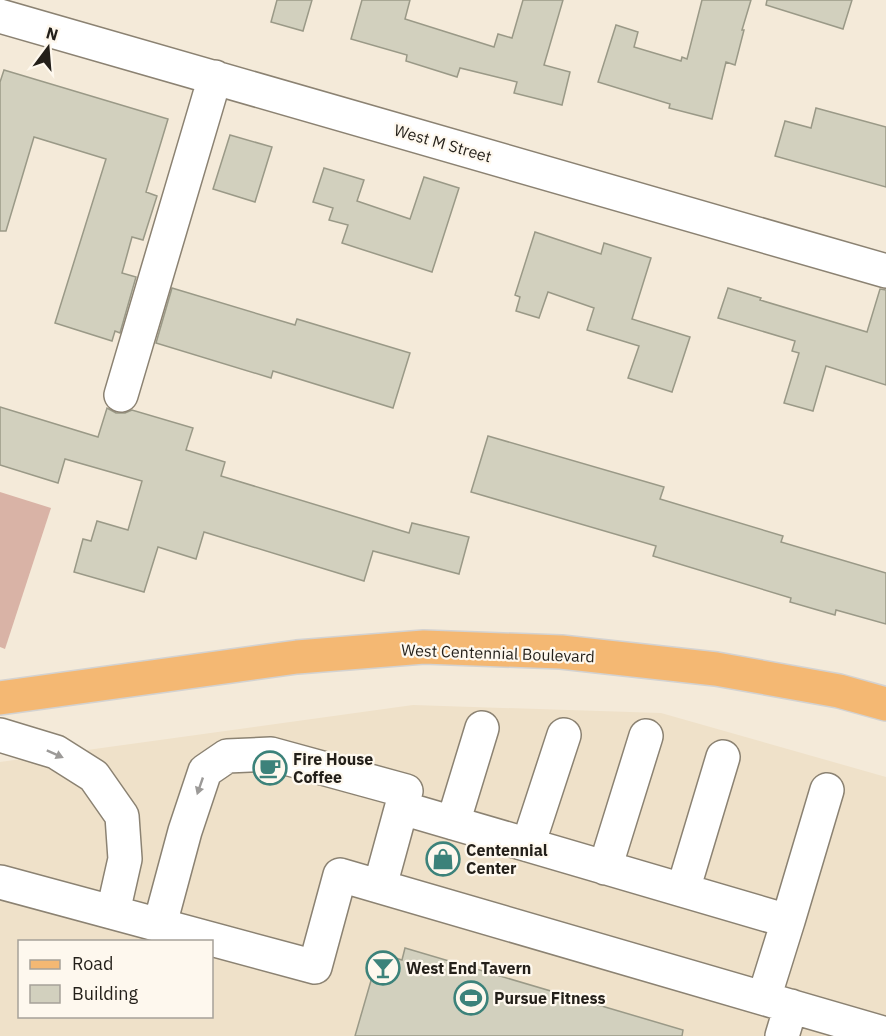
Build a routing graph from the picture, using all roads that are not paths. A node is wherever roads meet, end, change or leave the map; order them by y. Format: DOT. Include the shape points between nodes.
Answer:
graph roads {
  1 [pos="0,16"];
  2 [pos="215,77"];
  3 [pos="886,271"];
  4 [pos="121,395"];
  5 [pos="0,698"];
  6 [pos="886,704"];
  7 [pos="482,729"];
  8 [pos="0,735"];
  9 [pos="564,735"];
  10 [pos="645,736"];
  11 [pos="723,757"];
  12 [pos="827,790"];
  13 [pos="404,800"];
  14 [pos="453,823"];
  15 [pos="528,845"];
  16 [pos="606,868"];
  17 [pos="0,882"];
  18 [pos="380,886"];
  19 [pos="683,890"];
  20 [pos="113,912"];
  21 [pos="788,921"];
  22 [pos="160,924"];
  23 [pos="779,1013"];
  24 [pos="886,1034"];
  1 -- 2 [label="street, West M Street"];
  2 -- 3 [label="street, West M Street"];
  2 -- 4 [label="street"];
  5 -- 6 [label="main road, West Centennial Boulevard" via="297,657 424,647 561,652 716,669"];
  7 -- 14 [label="street"];
  8 -- 20 [label="street, one-way" via="56,752 94,776 122,816 125,859"];
  9 -- 15 [label="street"];
  10 -- 16 [label="street"];
  11 -- 19 [label="street"];
  12 -- 21 [label="street"];
  13 -- 14 [label="street"];
  13 -- 18 [label="street"];
  13 -- 22 [label="street, one-way" via="270,754 226,756 205,771"];
  14 -- 15 [label="street"];
  15 -- 16 [label="street"];
  16 -- 19 [label="street"];
  17 -- 20 [label="street"];
  18 -- 22 [label="street" via="340,875 315,967"];
  18 -- 23 [label="street"];
  19 -- 21 [label="street"];
  20 -- 22 [label="street"];
  21 -- 23 [label="street"];
  23 -- 24 [label="street"];
}
